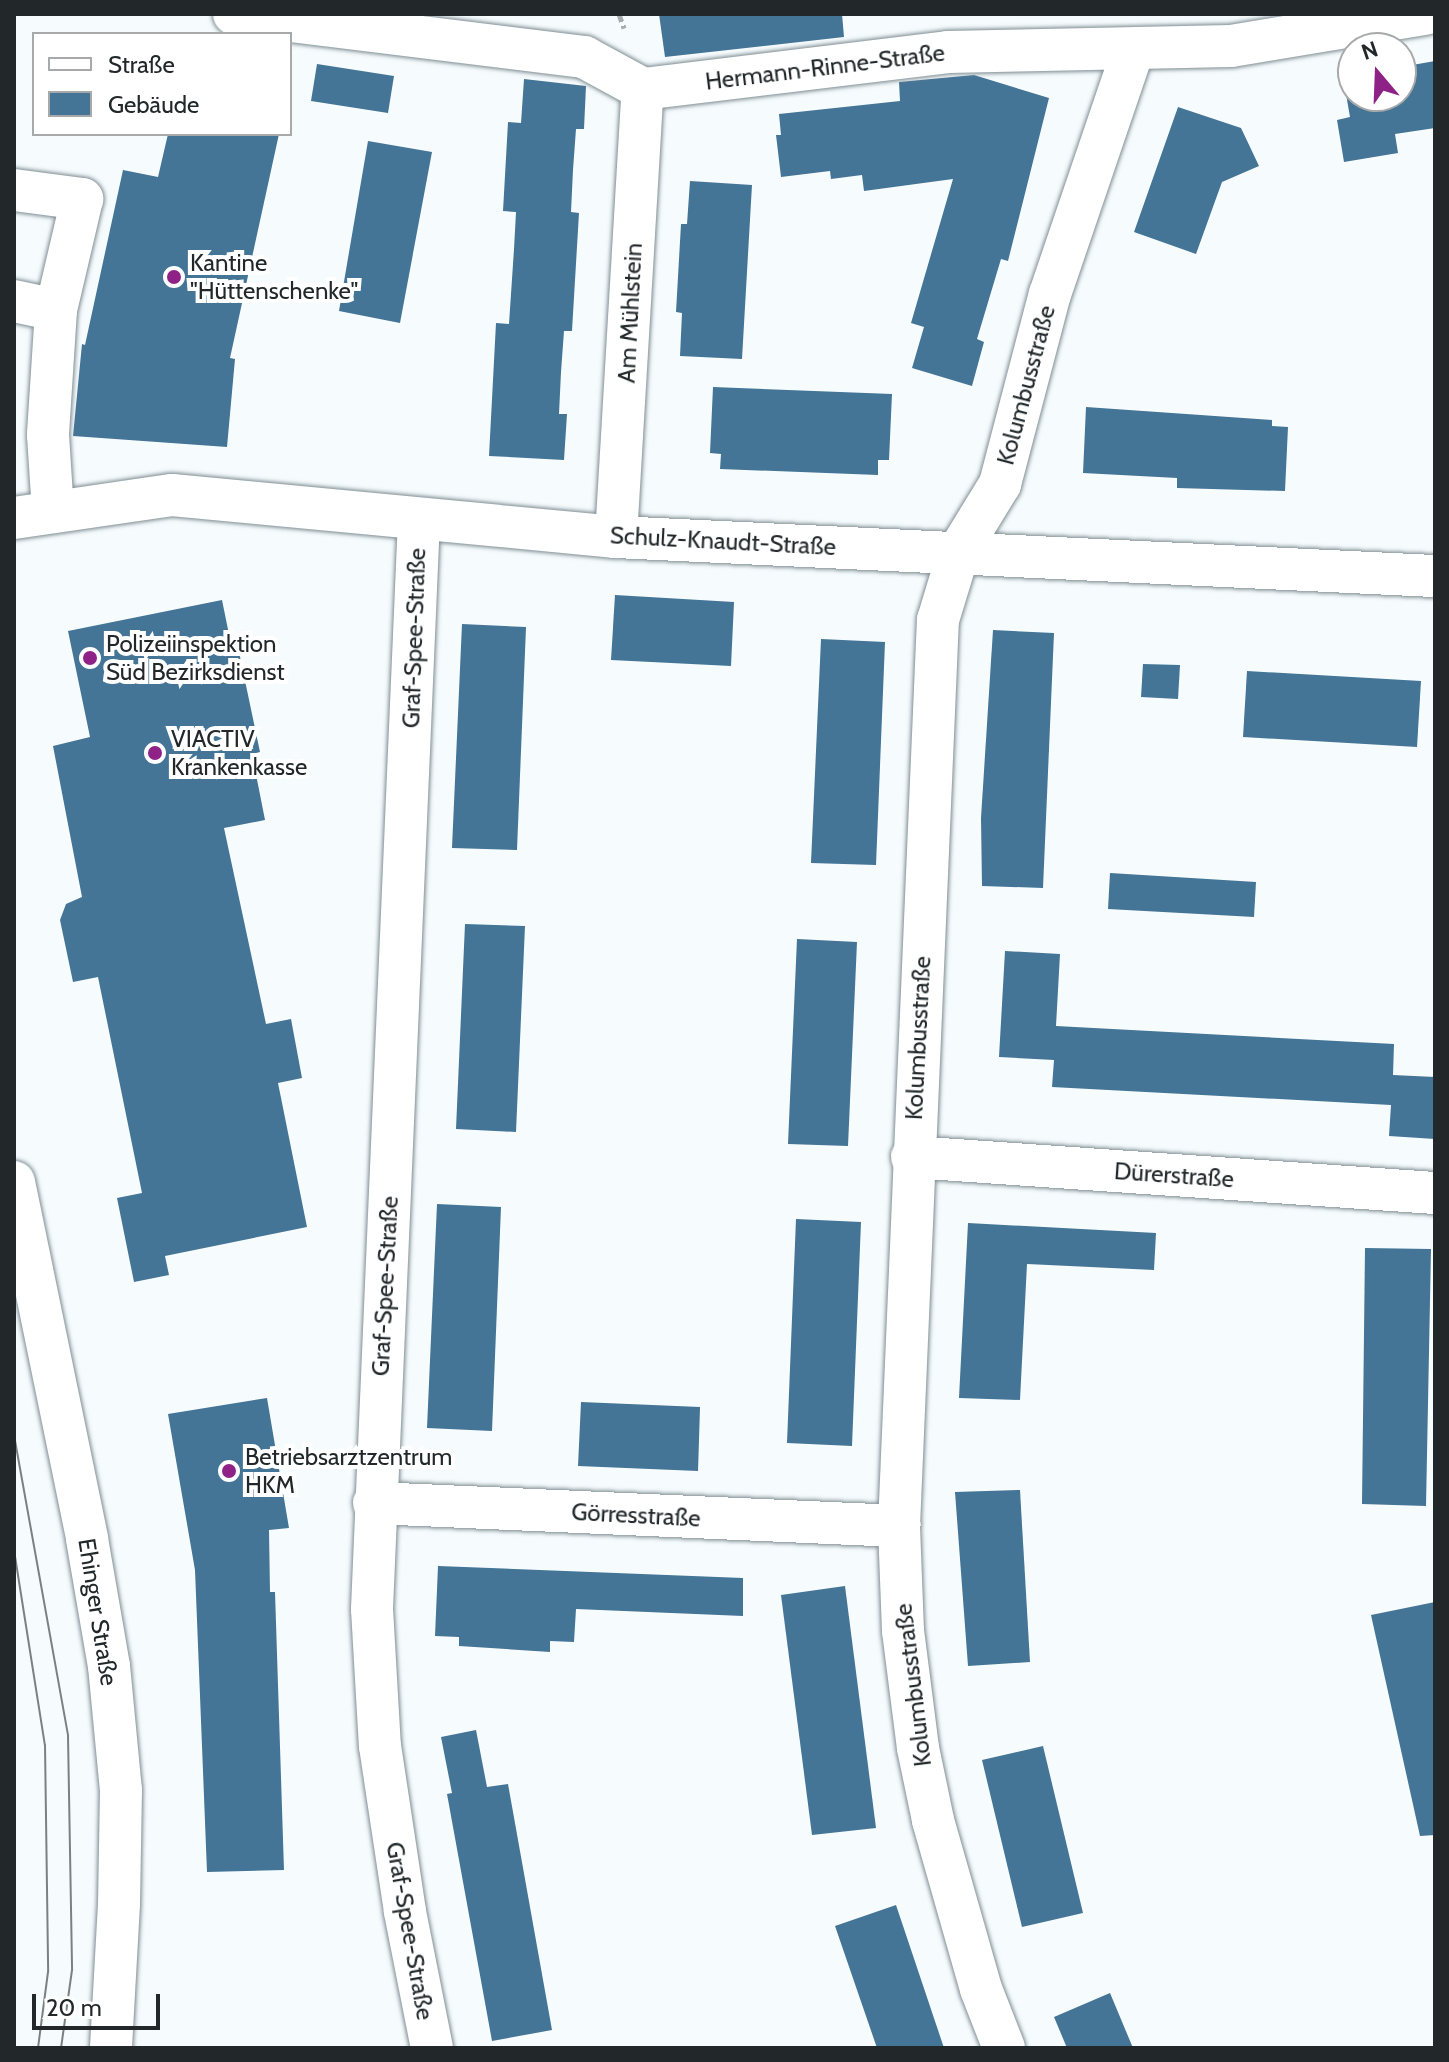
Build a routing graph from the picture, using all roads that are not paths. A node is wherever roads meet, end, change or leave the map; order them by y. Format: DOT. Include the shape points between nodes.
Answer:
graph roads {
  1 [pos="234,14"];
  2 [pos="1425,14"];
  3 [pos="1133,50"];
  4 [pos="643,89"];
  5 [pos="14,190"];
  6 [pos="14,301"];
  7 [pos="56,310"];
  8 [pos="34,515"];
  9 [pos="419,519"];
  10 [pos="616,537"];
  11 [pos="959,551"];
  12 [pos="1435,576"];
  13 [pos="912,1157"];
  14 [pos="14,1182"];
  15 [pos="1435,1193"];
  16 [pos="374,1503"];
  17 [pos="899,1526"];
  18 [pos="111,2048"];
  19 [pos="432,2048"];
  20 [pos="1004,2048"];
  1 -- 4 [label="street" via="584,57"];
  2 -- 3 [label="street, Hermann-Rinne-Straße" via="1231,46"];
  3 -- 4 [label="street, Hermann-Rinne-Straße" via="948,52"];
  3 -- 11 [label="street, Kolumbusstraße" via="1050,294 1000,484"];
  4 -- 10 [label="street, Am Mühlstein"];
  5 -- 7 [label="street" via="82,199"];
  6 -- 7 [label="street"];
  7 -- 8 [label="street" via="48,435"];
  8 -- 9 [label="street, Schulz-Knaudt-Straße" via="172,495"];
  9 -- 10 [label="street, Schulz-Knaudt-Straße"];
  9 -- 16 [label="street, Graf-Spee-Straße"];
  10 -- 11 [label="street, Schulz-Knaudt-Straße"];
  11 -- 12 [label="street, Schulz-Knaudt-Straße"];
  11 -- 13 [label="street, Kolumbusstraße" via="938,620"];
  13 -- 15 [label="street, Dürerstraße"];
  13 -- 17 [label="street, Kolumbusstraße"];
  14 -- 18 [label="street, Ehinger Straße" via="109,1666 121,1790"];
  16 -- 17 [label="street, Görresstraße"];
  16 -- 19 [label="street, Graf-Spee-Straße" via="372,1609 380,1746"];
  17 -- 20 [label="street, Kolumbusstraße" via="903,1631 918,1748 946,1868"];
}
